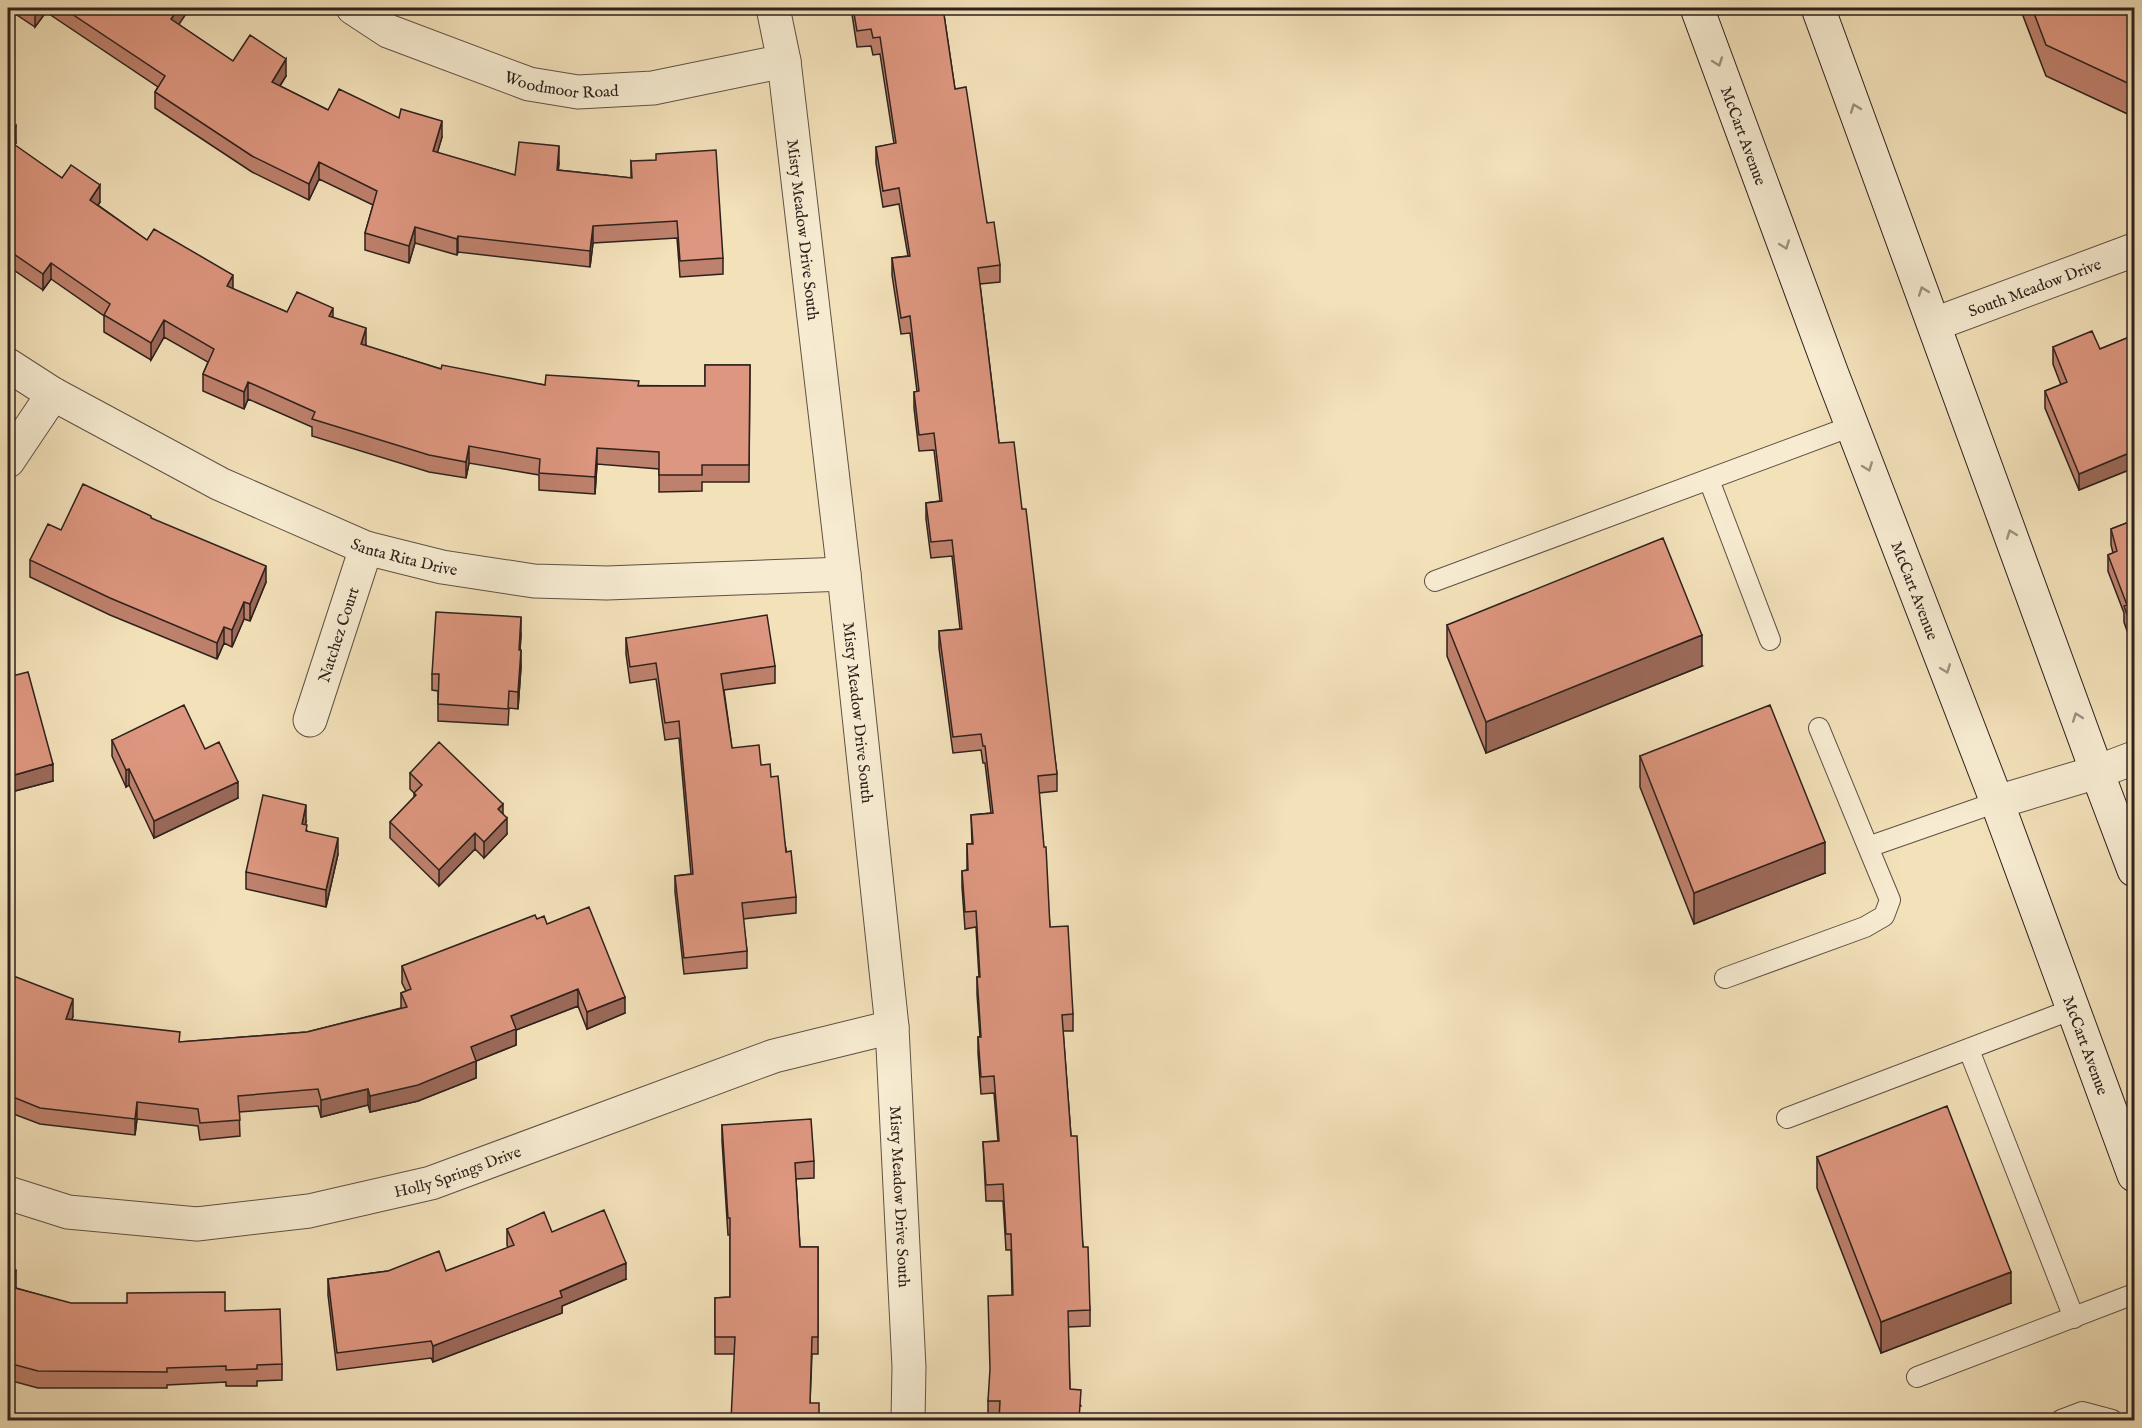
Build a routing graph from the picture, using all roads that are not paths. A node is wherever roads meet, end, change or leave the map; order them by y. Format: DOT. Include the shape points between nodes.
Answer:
graph roads {
  1 [pos="352,8"];
  2 [pos="773,8"];
  3 [pos="1697,8"];
  4 [pos="1818,8"];
  5 [pos="784,61"];
  6 [pos="2134,250"];
  7 [pos="1935,324"];
  8 [pos="8,365"];
  9 [pos="53,394"];
  10 [pos="1852,426"];
  11 [pos="8,461"];
  12 [pos="1709,480"];
  13 [pos="366,548"];
  14 [pos="844,574"];
  15 [pos="1435,581"];
  16 [pos="1770,640"];
  17 [pos="310,720"];
  18 [pos="1818,728"];
  19 [pos="2134,758"];
  20 [pos="2097,772"];
  21 [pos="1997,802"];
  22 [pos="1868,847"];
  23 [pos="2134,870"];
  24 [pos="1725,978"];
  25 [pos="2073,1009"];
  26 [pos="892,1027"];
  27 [pos="1969,1050"];
  28 [pos="1787,1118"];
  29 [pos="2134,1175"];
  30 [pos="8,1192"];
  31 [pos="2134,1294"];
  32 [pos="2074,1318"];
  33 [pos="1917,1377"];
  34 [pos="908,1420"];
  35 [pos="2061,1420"];
  36 [pos="2112,1420"];
  1 -- 5 [label="street, Woodmoor Road" via="388,31 528,84 578,92 653,88"];
  2 -- 5 [label="street, Misty Meadow Drive South"];
  3 -- 10 [label="street, McCart Avenue, one-way"];
  7 -- 4 [label="street, one-way"];
  5 -- 14 [label="street, Misty Meadow Drive South"];
  6 -- 7 [label="street, South Meadow Drive"];
  20 -- 7 [label="street, one-way"];
  8 -- 9 [label="street, Santa Rita Drive"];
  9 -- 11 [label="street"];
  9 -- 13 [label="street, Santa Rita Drive" via="220,484"];
  10 -- 12 [label="lane"];
  10 -- 21 [label="street, McCart Avenue, one-way"];
  12 -- 15 [label="lane"];
  12 -- 16 [label="lane"];
  13 -- 14 [label="street, Santa Rita Drive" via="442,567 534,581 607,583"];
  13 -- 17 [label="street, Natchez Court"];
  14 -- 26 [label="street, Misty Meadow Drive South"];
  18 -- 22 [label="lane"];
  19 -- 20 [label="street"];
  20 -- 21 [label="street"];
  20 -- 23 [label="street"];
  21 -- 22 [label="lane"];
  21 -- 25 [label="street, McCart Avenue"];
  22 -- 24 [label="lane" via="1890,900 1884,916 1866,927"];
  25 -- 27 [label="lane"];
  25 -- 29 [label="street, McCart Avenue"];
  26 -- 30 [label="street, Holly Springs Drive" via="774,1056 431,1183 309,1211 197,1224 68,1212"];
  26 -- 34 [label="street, Misty Meadow Drive South" via="909,1367"];
  27 -- 28 [label="lane"];
  27 -- 32 [label="lane"];
  31 -- 32 [label="lane"];
  32 -- 33 [label="lane"];
  35 -- 36 [label="lane" via="2082,1412"];
}
